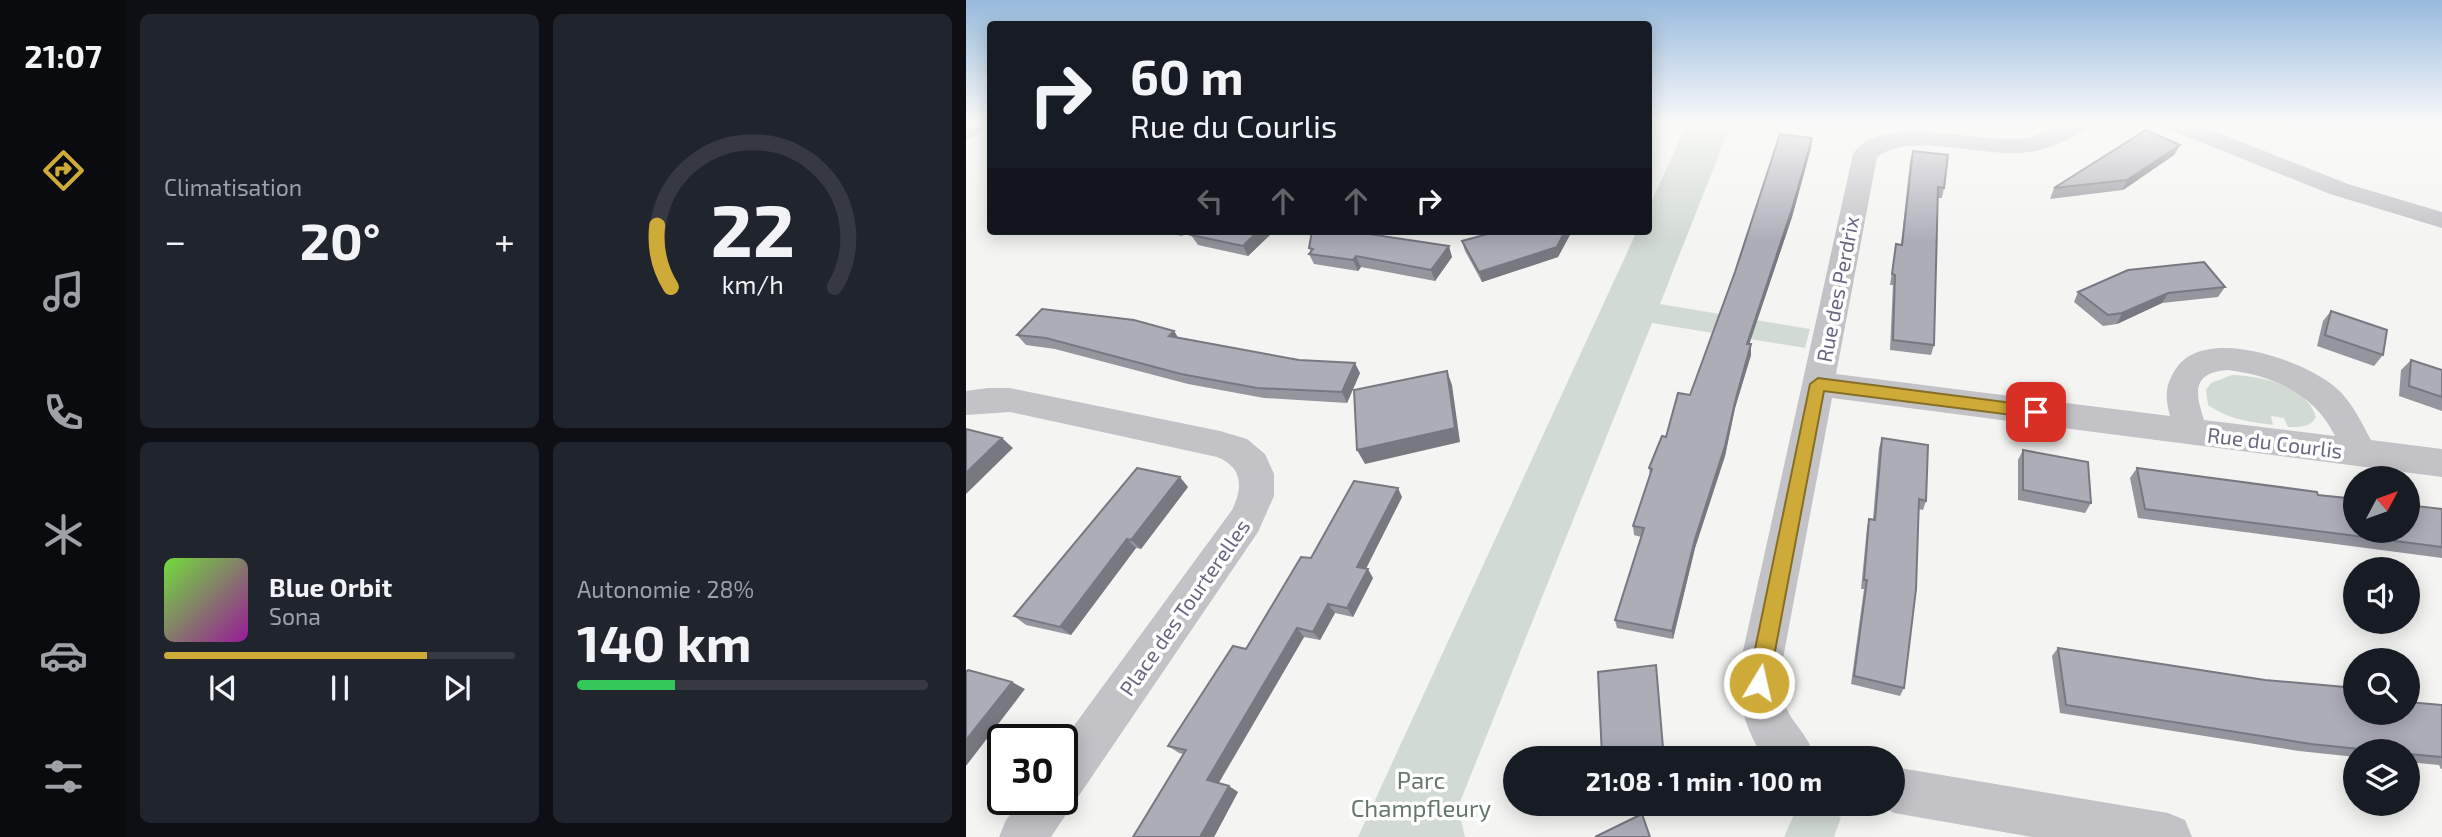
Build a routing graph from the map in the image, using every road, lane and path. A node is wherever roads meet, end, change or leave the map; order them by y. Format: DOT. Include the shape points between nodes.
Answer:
graph roads {
  1 [pos="1862,163"];
  2 [pos="2275,163"];
  3 [pos="2442,220"];
  4 [pos="1818,384"];
  5 [pos="966,403"];
  6 [pos="2191,431"];
  7 [pos="2360,453"];
  8 [pos="2442,463"];
  9 [pos="1784,746"];
  10 [pos="1078,758"];
  11 [pos="1905,791"];
  12 [pos="1038,815"];
  13 [pos="1023,837"];
  14 [pos="2168,837"];
  1 -- 4 [label="street, Rue des Perdrix"];
  2 -- 3 [label="street" via="2348,192"];
  4 -- 6 [label="street, Rue du Courlis"];
  4 -- 9 [label="street, Rue des Perdrix" via="1759,683 1762,712"];
  5 -- 10 [label="street, Place des Tourterelles" via="1010,400 1220,443 1247,456 1256,471 1256,500 1245,521"];
  6 -- 7 [label="street, Rue du Courlis"];
  6 -- 7 [label="street, Rue du Courlis" via="2182,394 2185,379 2204,363 2244,360 2280,368 2323,395 2339,412"];
  7 -- 8 [label="street, Rue du Courlis"];
  11 -- 14 [label="street"];
  12 -- 13 [label="street"];
}
